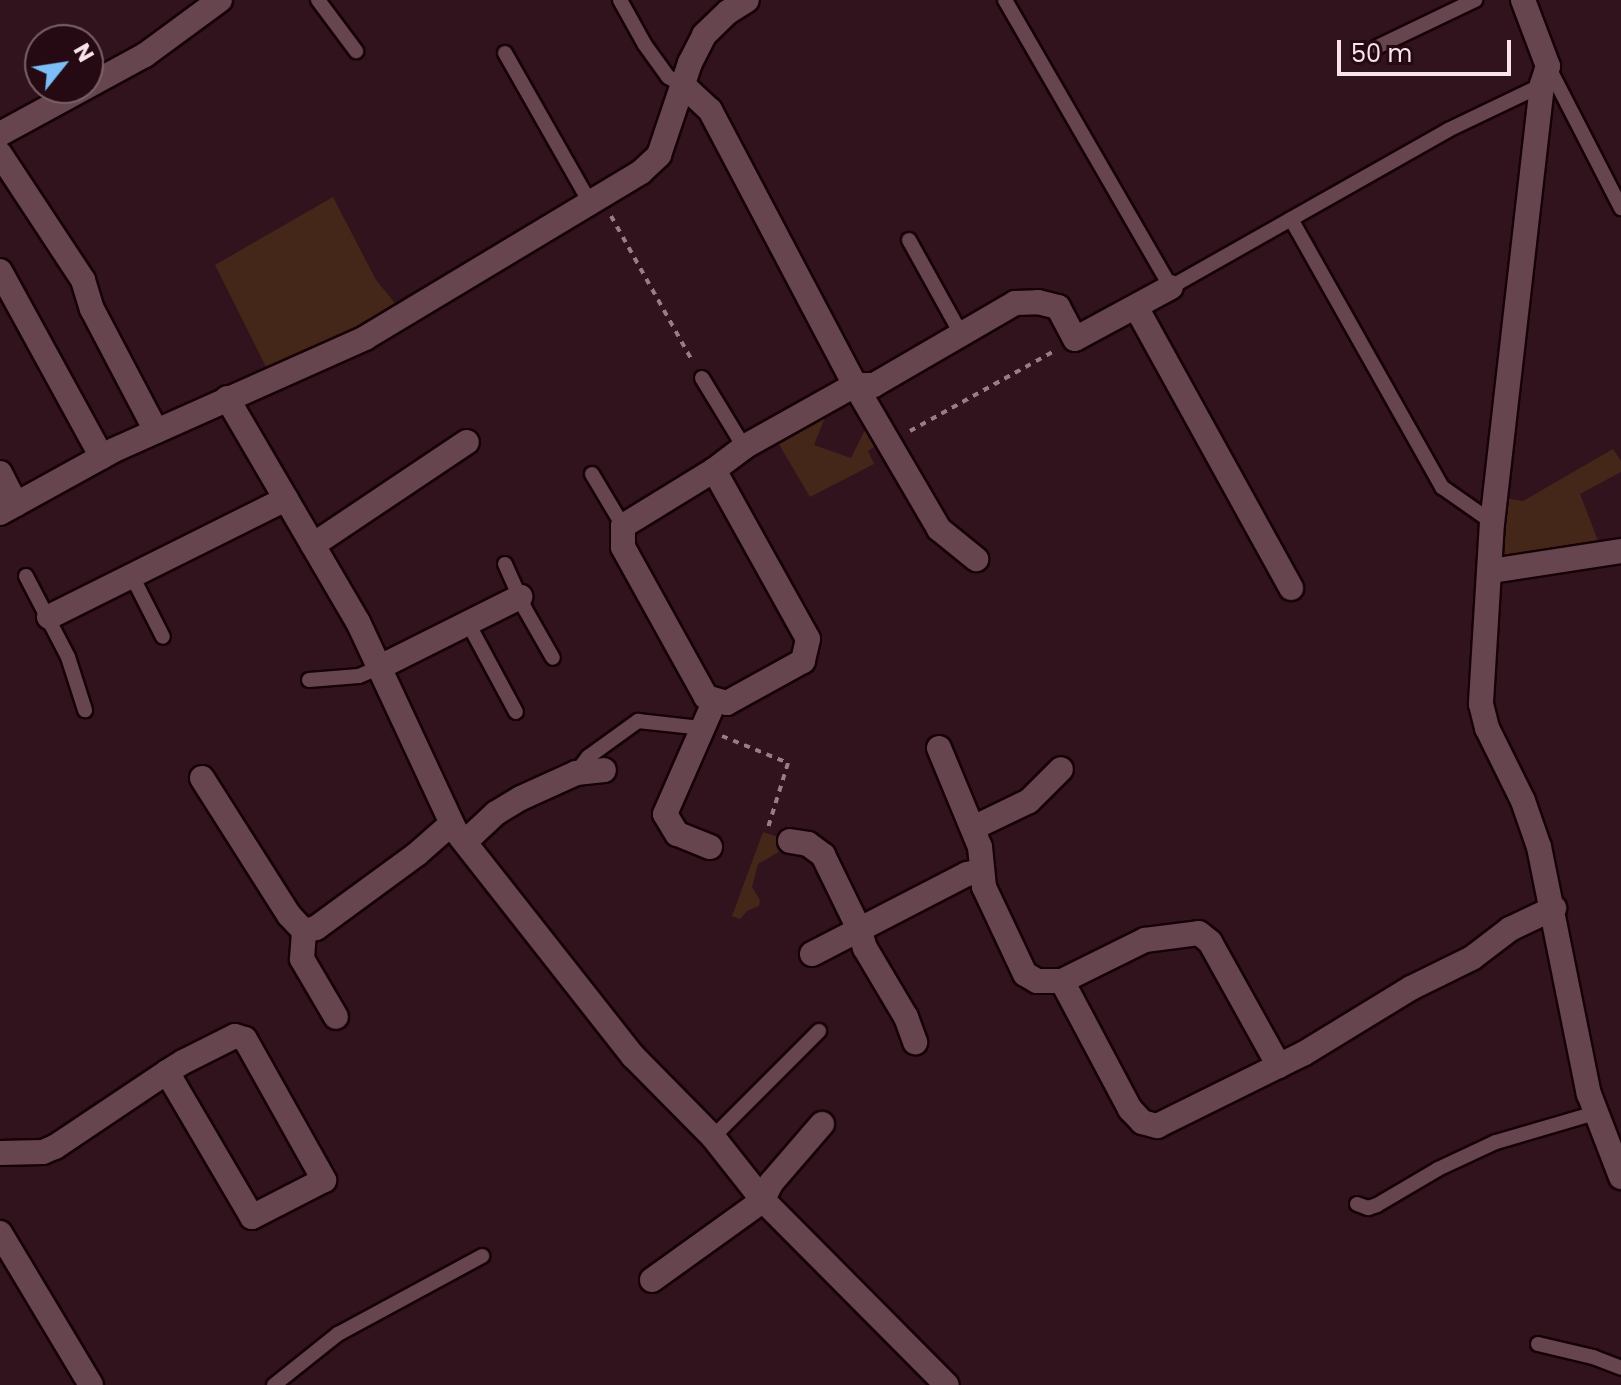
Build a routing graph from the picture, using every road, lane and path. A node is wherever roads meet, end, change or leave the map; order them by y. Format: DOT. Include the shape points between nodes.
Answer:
graph roads {
  1 [pos="220,0"];
  2 [pos="318,0"];
  3 [pos="620,0"];
  4 [pos="747,0"];
  5 [pos="1005,0"];
  6 [pos="1475,0"];
  7 [pos="1523,0"];
  8 [pos="1377,47"];
  9 [pos="356,51"];
  10 [pos="505,53"];
  11 [pos="1545,75"];
  12 [pos="683,85"];
  13 [pos="0,134"];
  14 [pos="0,154"];
  15 [pos="594,198"];
  16 [pos="1621,208"];
  17 [pos="1291,219"];
  18 [pos="909,240"];
  19 [pos="0,271"];
  20 [pos="1171,287"];
  21 [pos="1136,307"];
  22 [pos="961,334"];
  23 [pos="1075,339"];
  24 [pos="702,378"];
  25 [pos="855,385"];
  26 [pos="227,398"];
  27 [pos="156,431"];
  28 [pos="467,442"];
  29 [pos="888,442"];
  30 [pos="744,447"];
  31 [pos="102,457"];
  32 [pos="714,470"];
  33 [pos="0,473"];
  34 [pos="592,474"];
  35 [pos="286,499"];
  36 [pos="8,508"];
  37 [pos="1492,522"];
  38 [pos="623,526"];
  39 [pos="313,545"];
  40 [pos="1621,551"];
  41 [pos="976,559"];
  42 [pos="505,564"];
  43 [pos="1491,571"];
  44 [pos="26,576"];
  45 [pos="132,576"];
  46 [pos="1291,588"];
  47 [pos="520,597"];
  48 [pos="49,617"];
  49 [pos="468,623"];
  50 [pos="163,637"];
  51 [pos="553,658"];
  52 [pos="380,667"];
  53 [pos="309,680"];
  54 [pos="715,700"];
  55 [pos="85,710"];
  56 [pos="516,712"];
  57 [pos="701,728"];
  58 [pos="939,748"];
  59 [pos="1061,769"];
  60 [pos="604,770"];
  61 [pos="576,773"];
  62 [pos="202,778"];
  63 [pos="973,828"];
  64 [pos="458,833"];
  65 [pos="778,837"];
  66 [pos="710,847"];
  67 [pos="981,871"];
  68 [pos="1554,908"];
  69 [pos="304,931"];
  70 [pos="860,931"];
  71 [pos="812,954"];
  72 [pos="1062,981"];
  73 [pos="336,1017"];
  74 [pos="819,1031"];
  75 [pos="915,1042"];
  76 [pos="1279,1066"];
  77 [pos="167,1072"];
  78 [pos="1595,1113"];
  79 [pos="822,1124"];
  80 [pos="713,1137"];
  81 [pos="0,1153"];
  82 [pos="1621,1177"];
  83 [pos="762,1199"];
  84 [pos="1357,1204"];
  85 [pos="0,1233"];
  86 [pos="482,1256"];
  87 [pos="652,1280"];
  88 [pos="1538,1344"];
  89 [pos="1621,1368"];
  90 [pos="86,1383"];
  91 [pos="274,1385"];
  92 [pos="947,1385"];
  1 -- 13 [label="street" via="145,55"];
  2 -- 9 [label="lane"];
  3 -- 12 [label="lane" via="668,77"];
  4 -- 12 [label="street" via="704,35"];
  5 -- 20 [label="lane"];
  6 -- 8 [label="lane"];
  7 -- 11 [label="street"];
  10 -- 15 [label="lane"];
  11 -- 16 [label="lane"];
  11 -- 17 [label="lane"];
  11 -- 37 [label="street"];
  12 -- 15 [label="street" via="659,155 641,172"];
  12 -- 25 [label="street" via="710,110"];
  14 -- 27 [label="street" via="80,273 92,309"];
  15 -- 24 [label="path"];
  15 -- 26 [label="street" via="365,338"];
  17 -- 20 [label="lane"];
  17 -- 37 [label="lane" via="1442,487"];
  18 -- 22 [label="lane"];
  19 -- 31 [label="street"];
  20 -- 21 [label="street"];
  21 -- 23 [label="street"];
  21 -- 46 [label="street"];
  22 -- 23 [label="street" via="1015,303 1038,302 1058,307"];
  22 -- 25 [label="street" via="874,385"];
  23 -- 29 [label="path"];
  24 -- 30 [label="lane"];
  25 -- 29 [label="street"];
  25 -- 30 [label="street"];
  26 -- 27 [label="street"];
  26 -- 35 [label="street"];
  27 -- 31 [label="street"];
  28 -- 39 [label="street"];
  29 -- 41 [label="street" via="939,529"];
  30 -- 32 [label="street"];
  31 -- 36 [label="street"];
  32 -- 38 [label="street"];
  32 -- 54 [label="street" via="808,639 803,661 727,703"];
  33 -- 36 [label="street"];
  34 -- 38 [label="lane"];
  35 -- 39 [label="street"];
  35 -- 45 [label="street"];
  37 -- 43 [label="street"];
  38 -- 54 [label="street" via="623,547 706,697"];
  39 -- 52 [label="street"];
  40 -- 43 [label="street"];
  42 -- 47 [label="lane"];
  43 -- 68 [label="street" via="1481,704 1530,818"];
  44 -- 48 [label="lane"];
  45 -- 48 [label="street"];
  45 -- 50 [label="lane"];
  47 -- 49 [label="street"];
  47 -- 51 [label="lane"];
  48 -- 55 [label="lane"];
  49 -- 52 [label="street"];
  49 -- 56 [label="lane"];
  52 -- 53 [label="lane" via="359,676"];
  52 -- 64 [label="street"];
  54 -- 57 [label="street"];
  57 -- 61 [label="lane" via="638,721 588,757"];
  57 -- 65 [label="path" via="788,763"];
  57 -- 66 [label="street" via="665,814 677,834"];
  58 -- 63 [label="street"];
  59 -- 63 [label="street" via="1037,795"];
  60 -- 61 [label="street"];
  61 -- 64 [label="street"];
  62 -- 69 [label="street"];
  63 -- 67 [label="street"];
  64 -- 69 [label="street" via="417,854 316,928"];
  64 -- 80 [label="street" via="633,1056"];
  65 -- 70 [label="street" via="808,844 823,855"];
  67 -- 70 [label="street"];
  67 -- 72 [label="street" via="1025,974 1037,981"];
  68 -- 76 [label="street"];
  68 -- 78 [label="street"];
  69 -- 73 [label="street" via="302,959"];
  70 -- 71 [label="street"];
  70 -- 75 [label="street"];
  72 -- 76 [label="street" via="1145,940 1199,933 1210,942"];
  72 -- 76 [label="street" via="1123,1098 1135,1117 1150,1126"];
  74 -- 80 [label="lane"];
  77 -- 77 [label="street" via="235,1036 245,1039 324,1180 252,1217"];
  77 -- 81 [label="street" via="55,1147"];
  78 -- 82 [label="street"];
  78 -- 84 [label="lane" via="1496,1142 1377,1205"];
  79 -- 83 [label="street"];
  80 -- 83 [label="street"];
  83 -- 87 [label="street"];
  83 -- 92 [label="street"];
  85 -- 90 [label="street"];
  86 -- 91 [label="lane" via="338,1334"];
  88 -- 89 [label="lane"];
}
